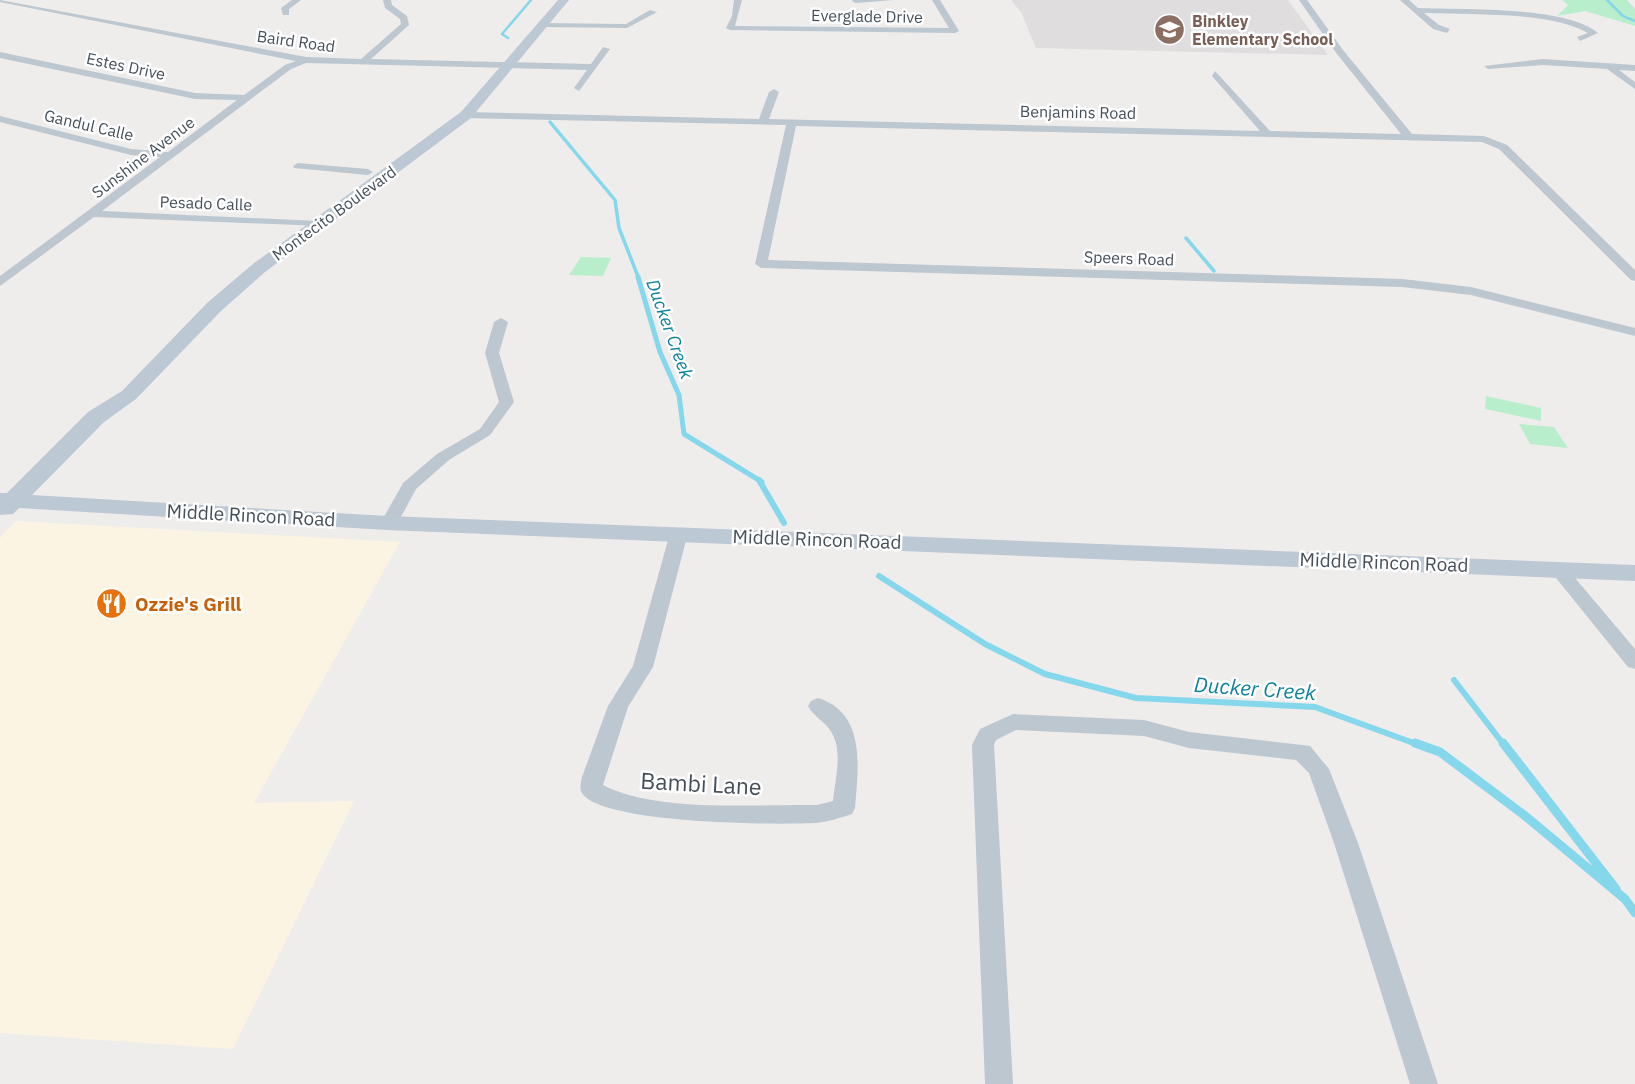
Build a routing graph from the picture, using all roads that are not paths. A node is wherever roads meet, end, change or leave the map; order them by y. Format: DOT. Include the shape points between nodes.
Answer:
graph roads {
  1 [pos="0,0"];
  2 [pos="297,0"];
  3 [pos="387,0"];
  4 [pos="553,0"];
  5 [pos="564,0"];
  6 [pos="738,0"];
  7 [pos="890,0"];
  8 [pos="936,0"];
  9 [pos="1303,0"];
  10 [pos="1404,0"];
  11 [pos="856,1"];
  12 [pos="1417,10"];
  13 [pos="653,12"];
  14 [pos="286,13"];
  15 [pos="542,25"];
  16 [pos="1447,31"];
  17 [pos="1580,39"];
  18 [pos="606,49"];
  19 [pos="0,55"];
  20 [pos="306,60"];
  21 [pos="362,62"];
  22 [pos="501,65"];
  23 [pos="1488,66"];
  24 [pos="1609,66"];
  25 [pos="592,67"];
  26 [pos="1635,68"];
  27 [pos="1215,74"];
  28 [pos="1635,86"];
  29 [pos="579,88"];
  30 [pos="774,92"];
  31 [pos="247,98"];
  32 [pos="466,115"];
  33 [pos="0,119"];
  34 [pos="763,121"];
  35 [pos="792,122"];
  36 [pos="1266,132"];
  37 [pos="1409,137"];
  38 [pos="171,155"];
  39 [pos="298,166"];
  40 [pos="368,172"];
  41 [pos="94,214"];
  42 [pos="309,223"];
  43 [pos="1635,277"];
  44 [pos="0,282"];
  45 [pos="501,322"];
  46 [pos="1635,332"];
  47 [pos="133,367"];
  48 [pos="115,384"];
  49 [pos="96,417"];
  50 [pos="4,505"];
  51 [pos="389,524"];
  52 [pos="679,533"];
  53 [pos="1558,569"];
  54 [pos="1635,573"];
  55 [pos="1635,662"];
  56 [pos="818,706"];
  57 [pos="999,1084"];
  58 [pos="1424,1084"];
  1 -- 20 [label="street, Baird Road"];
  2 -- 14 [label="street" via="285,8"];
  3 -- 21 [label="street" via="406,23"];
  4 -- 22 [label="main road, Montecito Boulevard"];
  5 -- 15 [label="main road, Montecito Boulevard"];
  6 -- 8 [label="street, Everglade Drive" via="730,28 955,31"];
  7 -- 11 [label="street"];
  9 -- 37 [label="street"];
  10 -- 12 [label="street"];
  12 -- 16 [label="street"];
  12 -- 17 [label="street" via="1560,20 1594,33"];
  13 -- 15 [label="street" via="627,26"];
  15 -- 22 [label="main road, Montecito Boulevard"];
  18 -- 25 [label="street"];
  19 -- 31 [label="street, Estes Drive" via="195,96"];
  20 -- 21 [label="street, Baird Road"];
  20 -- 31 [label="street, Sunshine Avenue" via="288,67"];
  21 -- 22 [label="street, Baird Road"];
  22 -- 25 [label="street, Baird Road"];
  22 -- 32 [label="main road, Montecito Boulevard"];
  22 -- 40 [label="main road, Montecito Boulevard" via="443,117"];
  23 -- 24 [label="street" via="1543,62"];
  24 -- 26 [label="street"];
  24 -- 28 [label="street"];
  25 -- 29 [label="street"];
  27 -- 36 [label="street"];
  30 -- 34 [label="street"];
  31 -- 38 [label="street, Sunshine Avenue"];
  32 -- 34 [label="street, Benjamins Road"];
  32 -- 42 [label="main road, Montecito Boulevard"];
  33 -- 38 [label="street, Gandul Calle" via="131,152"];
  34 -- 35 [label="street, Benjamins Road"];
  35 -- 36 [label="street, Benjamins Road"];
  35 -- 46 [label="street, Speers Road" via="761,264 1416,284 1471,291"];
  36 -- 37 [label="street, Benjamins Road"];
  37 -- 43 [label="street, Benjamins Road" via="1484,139 1503,147"];
  38 -- 41 [label="street, Sunshine Avenue"];
  39 -- 40 [label="street"];
  40 -- 42 [label="main road, Montecito Boulevard"];
  41 -- 42 [label="street, Pesado Calle"];
  41 -- 44 [label="street, Sunshine Avenue"];
  42 -- 47 [label="main road, Montecito Boulevard" via="243,264"];
  42 -- 49 [label="main road, Montecito Boulevard" via="214,307 129,395"];
  45 -- 51 [label="street" via="492,354 507,402 485,432 443,457 409,486"];
  48 -- 49 [label="main road, Montecito Boulevard" via="94,412"];
  49 -- 50 [label="main road, Montecito Boulevard"];
  50 -- 51 [label="main road, Middle Rincon Road"];
  51 -- 52 [label="main road, Middle Rincon Road"];
  52 -- 53 [label="main road, Middle Rincon Road"];
  52 -- 56 [label="street, Bambi Lane" via="643,667 618,706 591,789 638,808 817,814 844,808 848,739 837,719"];
  53 -- 54 [label="main road, Middle Rincon Road"];
  53 -- 55 [label="street"];
  57 -- 58 [label="street" via="983,758 987,735 1013,722 1144,728 1189,740 1303,752 1318,769 1346,843"];
}
